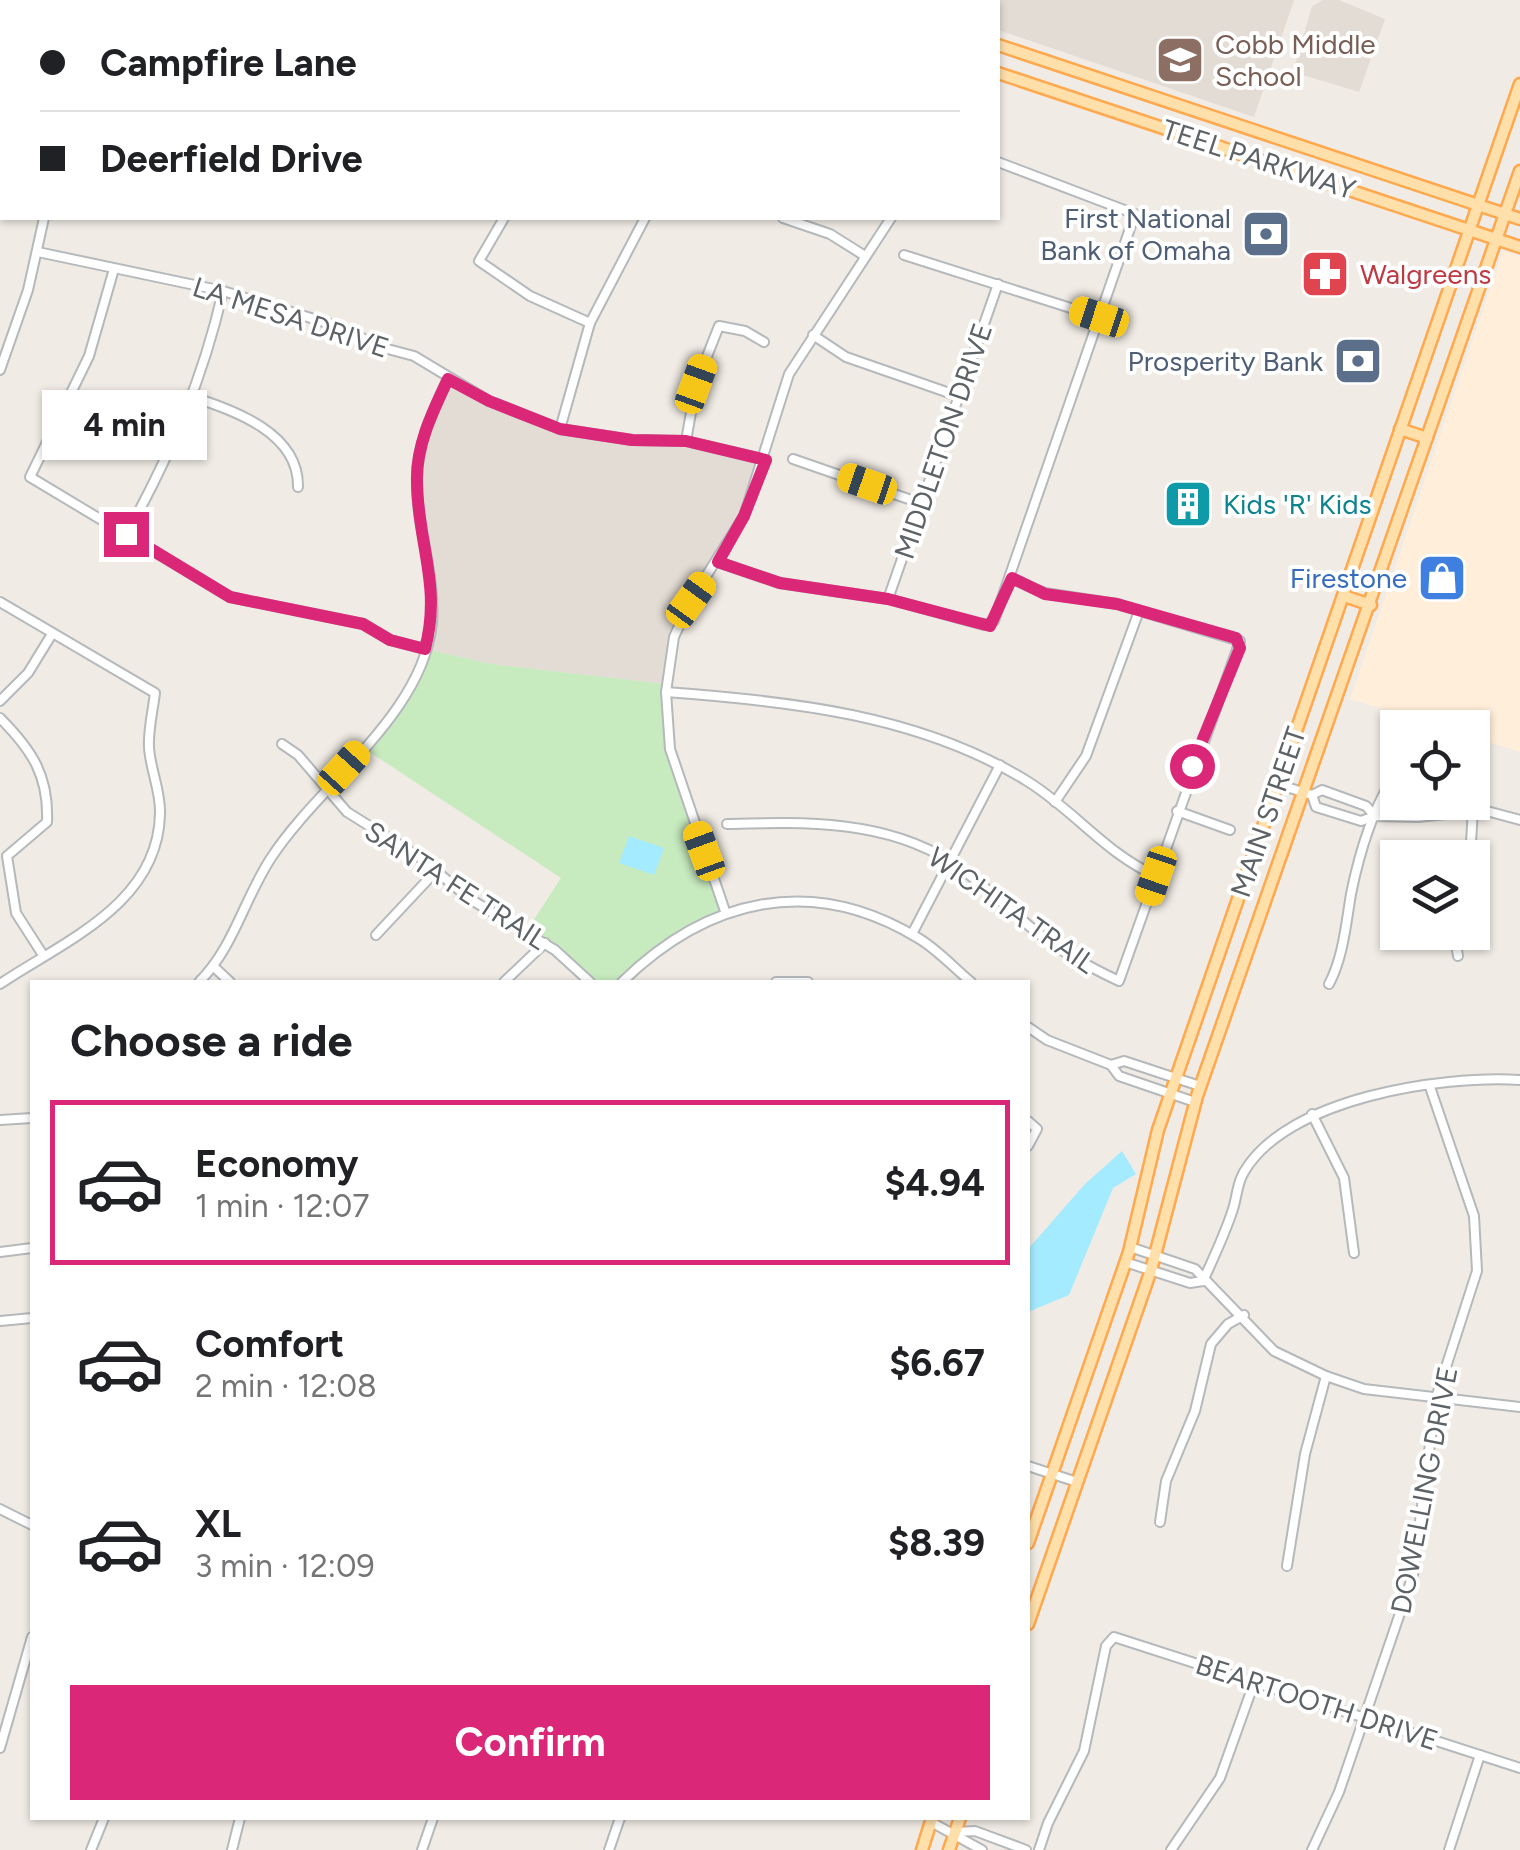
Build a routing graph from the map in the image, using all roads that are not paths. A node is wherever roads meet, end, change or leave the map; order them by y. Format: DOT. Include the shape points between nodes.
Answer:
graph roads {
  1 [pos="1000,46"];
  2 [pos="1000,75"];
  3 [pos="1520,84"];
  4 [pos="1168,103"];
  5 [pos="1160,126"];
  6 [pos="1000,163"];
  7 [pos="1520,171"];
  8 [pos="1478,205"];
  9 [pos="1506,214"];
  10 [pos="1520,218"];
  11 [pos="44,220"];
  12 [pos="503,220"];
  13 [pos="644,220"];
  14 [pos="789,220"];
  15 [pos="890,220"];
  16 [pos="1470,229"];
  17 [pos="1497,239"];
  18 [pos="1520,247"];
  19 [pos="38,252"];
  20 [pos="904,255"];
  21 [pos="866,256"];
  22 [pos="114,270"];
  23 [pos="998,284"];
  24 [pos="224,291"];
  25 [pos="1099,317"];
  26 [pos="590,323"];
  27 [pos="813,334"];
  28 [pos="764,342"];
  29 [pos="0,370"];
  30 [pos="448,379"];
  31 [pos="958,396"];
  32 [pos="193,397"];
  33 [pos="560,429"];
  34 [pos="1400,429"];
  35 [pos="1427,438"];
  36 [pos="686,441"];
  37 [pos="792,458"];
  38 [pos="766,460"];
  39 [pos="298,487"];
  40 [pos="920,503"];
  41 [pos="126,534"];
  42 [pos="718,562"];
  43 [pos="1012,578"];
  44 [pos="1344,596"];
  45 [pos="888,599"];
  46 [pos="0,602"];
  47 [pos="1370,605"];
  48 [pos="1138,611"];
  49 [pos="52,634"];
  50 [pos="425,649"];
  51 [pos="666,692"];
  52 [pos="0,701"];
  53 [pos="0,718"];
  54 [pos="282,744"];
  55 [pos="1000,765"];
  56 [pos="1278,784"];
  57 [pos="325,790"];
  58 [pos="1307,794"];
  59 [pos="1055,802"];
  60 [pos="1380,806"];
  61 [pos="1177,812"];
  62 [pos="1490,814"];
  63 [pos="1375,816"];
  64 [pos="1380,816"];
  65 [pos="1520,820"];
  66 [pos="727,824"];
  67 [pos="1230,830"];
  68 [pos="949,861"];
  69 [pos="436,871"];
  70 [pos="1156,876"];
  71 [pos="725,911"];
  72 [pos="912,934"];
  73 [pos="376,935"];
  74 [pos="544,943"];
  75 [pos="1457,950"];
  76 [pos="43,955"];
  77 [pos="1458,956"];
  78 [pos="214,968"];
  79 [pos="201,980"];
  80 [pos="228,980"];
  81 [pos="506,980"];
  82 [pos="588,980"];
  83 [pos="624,980"];
  84 [pos="970,980"];
  85 [pos="0,984"];
  86 [pos="1328,984"];
  87 [pos="1030,1028"];
  88 [pos="1111,1064"];
  89 [pos="1176,1078"];
  90 [pos="1520,1080"];
  91 [pos="1200,1086"];
  92 [pos="1430,1087"];
  93 [pos="1170,1094"];
  94 [pos="1195,1102"];
  95 [pos="1312,1114"];
  96 [pos="30,1118"];
  97 [pos="0,1120"];
  98 [pos="1130,1246"];
  99 [pos="30,1248"];
  100 [pos="0,1252"];
  101 [pos="1354,1253"];
  102 [pos="1155,1255"];
  103 [pos="1126,1262"];
  104 [pos="1151,1270"];
  105 [pos="1203,1280"];
  106 [pos="1244,1315"];
  107 [pos="30,1318"];
  108 [pos="0,1321"];
  109 [pos="1326,1376"];
  110 [pos="1436,1398"];
  111 [pos="1520,1407"];
  112 [pos="1030,1467"];
  113 [pos="1050,1473"];
  114 [pos="1077,1482"];
  115 [pos="0,1509"];
  116 [pos="1160,1522"];
  117 [pos="30,1523"];
  118 [pos="1030,1537"];
  119 [pos="1288,1566"];
  120 [pos="1030,1618"];
  121 [pos="30,1644"];
  122 [pos="1254,1683"];
  123 [pos="1365,1720"];
  124 [pos="0,1748"];
  125 [pos="1480,1755"];
  126 [pos="1520,1768"];
  127 [pos="103,1820"];
  128 [pos="240,1820"];
  129 [pos="432,1820"];
  130 [pos="619,1820"];
  131 [pos="932,1820"];
  132 [pos="959,1820"];
  133 [pos="955,1832"];
  134 [pos="91,1850"];
  135 [pos="232,1850"];
  136 [pos="422,1850"];
  137 [pos="609,1850"];
  138 [pos="922,1850"];
  139 [pos="948,1850"];
  140 [pos="982,1850"];
  141 [pos="1026,1850"];
  142 [pos="1039,1850"];
  143 [pos="1170,1850"];
  144 [pos="1312,1850"];
  145 [pos="1450,1850"];
  1 -- 4 [label="main road, TEEL PARKWAY"];
  2 -- 5 [label="main road, TEEL PARKWAY"];
  3 -- 8 [label="main road, MAIN STREET"];
  4 -- 5 [label="main road"];
  4 -- 8 [label="main road, TEEL PARKWAY"];
  5 -- 16 [label="main road, TEEL PARKWAY"];
  6 -- 25 [label="street" via="1134,214"];
  7 -- 9 [label="main road, MAIN STREET"];
  8 -- 9 [label="main road, TEEL PARKWAY"];
  8 -- 16 [label="main road, MAIN STREET"];
  9 -- 10 [label="main road, TEEL PARKWAY"];
  9 -- 17 [label="main road, MAIN STREET"];
  11 -- 19 [label="street"];
  12 -- 26 [label="street" via="479,262 530,296"];
  13 -- 26 [label="street"];
  14 -- 21 [label="street"];
  15 -- 21 [label="street"];
  16 -- 17 [label="main road, TEEL PARKWAY"];
  16 -- 34 [label="main road, MAIN STREET"];
  17 -- 18 [label="main road, TEEL PARKWAY"];
  17 -- 35 [label="main road, MAIN STREET"];
  19 -- 22 [label="street, LA MESA DRIVE"];
  19 -- 29 [label="street"];
  20 -- 23 [label="street"];
  21 -- 27 [label="street"];
  22 -- 24 [label="street, LA MESA DRIVE"];
  22 -- 41 [label="street" via="89,356 30,477"];
  23 -- 25 [label="street"];
  23 -- 31 [label="street, MIDDLETON DRIVE"];
  24 -- 30 [label="street, LA MESA DRIVE" via="340,326 414,356"];
  24 -- 32 [label="street"];
  25 -- 43 [label="street"];
  26 -- 33 [label="street"];
  27 -- 31 [label="street" via="846,357"];
  27 -- 38 [label="street" via="789,374"];
  28 -- 36 [label="street" via="719,326 696,384"];
  30 -- 33 [label="street, LA MESA DRIVE"];
  30 -- 50 [label="street" via="428,421 416,481 431,581"];
  31 -- 40 [label="street, MIDDLETON DRIVE"];
  32 -- 39 [label="street" via="256,422 286,450 298,470"];
  32 -- 41 [label="street"];
  33 -- 36 [label="street, LA MESA DRIVE"];
  34 -- 35 [label="main road"];
  34 -- 44 [label="main road, MAIN STREET"];
  35 -- 47 [label="main road, MAIN STREET"];
  36 -- 38 [label="street, LA MESA DRIVE"];
  37 -- 40 [label="street"];
  38 -- 42 [label="street"];
  40 -- 45 [label="street, MIDDLETON DRIVE"];
  41 -- 50 [label="street" via="230,597 363,624"];
  42 -- 45 [label="street" via="780,583"];
  42 -- 51 [label="street" via="674,636"];
  43 -- 45 [label="street" via="990,626"];
  43 -- 48 [label="street" via="1045,594"];
  44 -- 47 [label="main road"];
  44 -- 56 [label="main road, MAIN STREET"];
  46 -- 49 [label="street"];
  47 -- 58 [label="main road, MAIN STREET"];
  48 -- 59 [label="street" via="1086,756"];
  48 -- 61 [label="street" via="1240,642"];
  49 -- 52 [label="street"];
  49 -- 76 [label="street" via="155,693 149,746 160,814 155,851 134,889 104,918"];
  50 -- 57 [label="street" via="411,688"];
  51 -- 55 [label="street" via="878,720 944,739"];
  51 -- 71 [label="street" via="676,773"];
  53 -- 76 [label="street" via="25,743 45,782 46,822 7,856 16,914"];
  54 -- 57 [label="street, SANTA FE TRAIL"];
  55 -- 59 [label="street"];
  55 -- 68 [label="street"];
  56 -- 58 [label="street"];
  56 -- 89 [label="main road, MAIN STREET"];
  57 -- 69 [label="street, SANTA FE TRAIL" via="346,812"];
  57 -- 78 [label="street" via="269,861"];
  58 -- 63 [label="street" via="1322,790 1366,806"];
  58 -- 63 [label="street" via="1316,807 1361,821"];
  58 -- 91 [label="main road, MAIN STREET"];
  59 -- 70 [label="street" via="1105,848"];
  60 -- 63 [label="street"];
  61 -- 67 [label="street"];
  61 -- 70 [label="street"];
  62 -- 65 [label="street"];
  63 -- 64 [label="street"];
  63 -- 86 [label="street"];
  66 -- 68 [label="street, WICHITA TRAIL" via="849,826"];
  68 -- 70 [label="street, WICHITA TRAIL" via="1036,932 1119,981"];
  68 -- 72 [label="street"];
  69 -- 73 [label="street"];
  69 -- 74 [label="street, SANTA FE TRAIL"];
  71 -- 72 [label="street" via="778,902 832,905"];
  71 -- 83 [label="street" via="670,940"];
  72 -- 84 [label="street"];
  74 -- 81 [label="street"];
  74 -- 82 [label="street, SANTA FE TRAIL"];
  75 -- 77 [label="street"];
  76 -- 85 [label="street"];
  78 -- 79 [label="street"];
  78 -- 80 [label="street"];
  87 -- 88 [label="street"];
  88 -- 89 [label="street" via="1124,1061"];
  88 -- 93 [label="street" via="1119,1076"];
  89 -- 91 [label="street"];
  89 -- 93 [label="main road, MAIN STREET"];
  90 -- 92 [label="street"];
  91 -- 94 [label="main road, MAIN STREET"];
  92 -- 95 [label="street"];
  92 -- 110 [label="street, DOWELLING DRIVE" via="1467,1188 1478,1252"];
  93 -- 94 [label="street"];
  93 -- 98 [label="main road, MAIN STREET"];
  94 -- 102 [label="main road, MAIN STREET"];
  95 -- 101 [label="street" via="1344,1178"];
  95 -- 105 [label="street" via="1285,1128 1246,1168"];
  96 -- 97 [label="street"];
  98 -- 102 [label="street"];
  98 -- 103 [label="main road, MAIN STREET"];
  99 -- 100 [label="street"];
  102 -- 104 [label="main road, MAIN STREET"];
  102 -- 105 [label="street" via="1195,1269"];
  103 -- 104 [label="street"];
  103 -- 113 [label="main road, MAIN STREET"];
  104 -- 105 [label="street" via="1190,1283"];
  104 -- 114 [label="main road, MAIN STREET"];
  105 -- 106 [label="street"];
  106 -- 109 [label="street" via="1274,1351"];
  106 -- 116 [label="street" via="1211,1344 1195,1411 1166,1481"];
  107 -- 108 [label="street"];
  109 -- 110 [label="street" via="1364,1389"];
  109 -- 119 [label="street" via="1305,1454"];
  110 -- 111 [label="street"];
  110 -- 123 [label="street, DOWELLING DRIVE" via="1413,1575"];
  112 -- 113 [label="street"];
  113 -- 114 [label="street"];
  113 -- 118 [label="main road, MAIN STREET"];
  114 -- 120 [label="main road, MAIN STREET"];
  115 -- 117 [label="street"];
  121 -- 124 [label="street"];
  122 -- 123 [label="street, BEARTOOTH DRIVE"];
  122 -- 142 [label="street, BEARTOOTH DRIVE" via="1114,1637 1106,1646 1084,1751"];
  122 -- 143 [label="street" via="1220,1778"];
  123 -- 125 [label="street, BEARTOOTH DRIVE"];
  123 -- 144 [label="street, DOWELLING DRIVE"];
  125 -- 126 [label="street, BEARTOOTH DRIVE"];
  125 -- 145 [label="street"];
  127 -- 134 [label="street"];
  128 -- 135 [label="street"];
  129 -- 136 [label="street"];
  130 -- 137 [label="street"];
  131 -- 133 [label="street"];
  131 -- 138 [label="main road"];
  132 -- 133 [label="main road"];
  133 -- 139 [label="main road"];
  133 -- 140 [label="street"];
  133 -- 141 [label="street" via="975,1831"];
}
